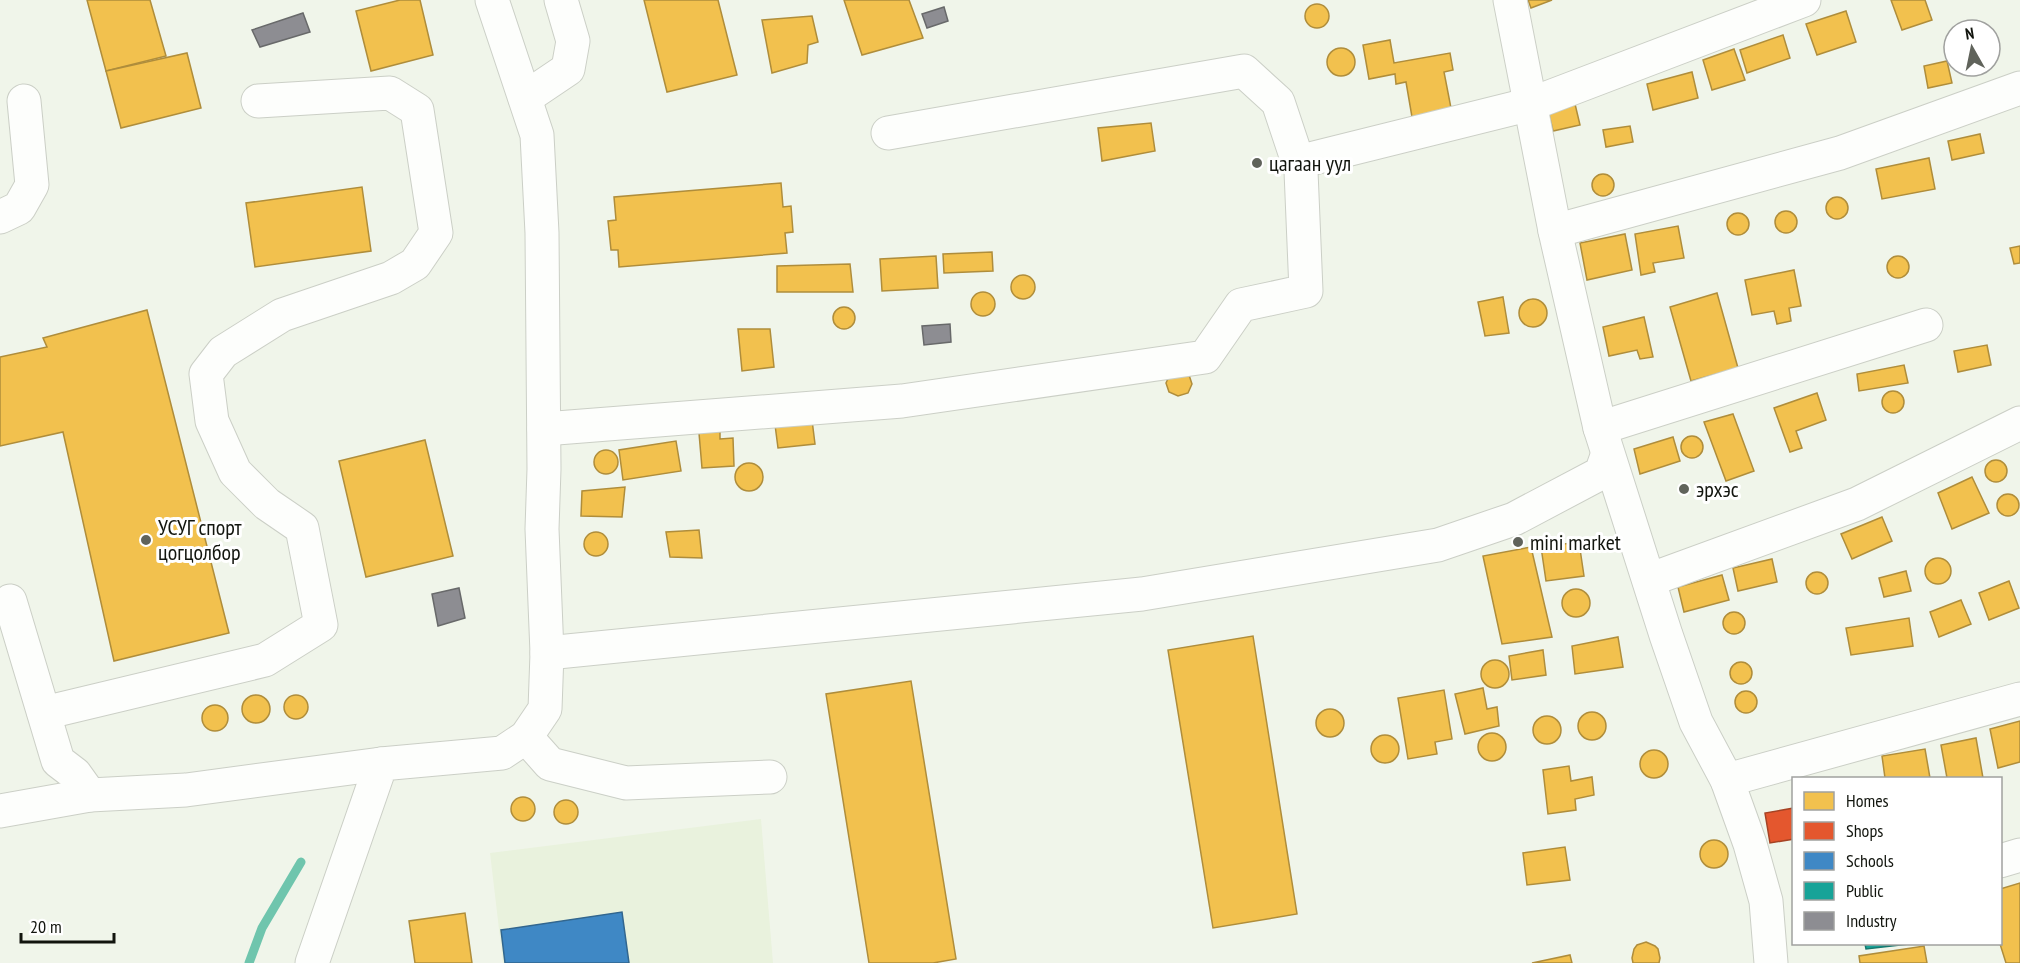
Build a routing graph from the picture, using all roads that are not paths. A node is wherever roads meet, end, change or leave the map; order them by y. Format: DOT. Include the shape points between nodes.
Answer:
graph roads {
  1 [pos="492,0"];
  2 [pos="561,0"];
  3 [pos="1510,0"];
  4 [pos="1804,0"];
  5 [pos="2020,88"];
  6 [pos="525,98"];
  7 [pos="24,101"];
  8 [pos="258,101"];
  9 [pos="1531,104"];
  10 [pos="888,133"];
  11 [pos="1298,162"];
  12 [pos="0,218"];
  13 [pos="1556,231"];
  14 [pos="1926,325"];
  15 [pos="2020,423"];
  16 [pos="544,429"];
  17 [pos="1603,442"];
  18 [pos="1649,580"];
  19 [pos="10,601"];
  20 [pos="547,653"];
  21 [pos="2020,699"];
  22 [pos="44,713"];
  23 [pos="526,737"];
  24 [pos="381,764"];
  25 [pos="770,777"];
  26 [pos="1726,780"];
  27 [pos="90,795"];
  28 [pos="0,811"];
  29 [pos="2020,855"];
  30 [pos="2002,861"];
  31 [pos="1780,899"];
  32 [pos="312,963"];
  33 [pos="1771,963"];
  1 -- 6 [label="street"];
  2 -- 6 [label="street" via="573,41 568,69"];
  3 -- 9 [label="street"];
  4 -- 9 [label="street"];
  5 -- 13 [label="street" via="1840,153"];
  6 -- 16 [label="street" via="537,135"];
  7 -- 12 [label="street" via="32,185 19,208"];
  8 -- 22 [label="street" via="390,93 417,110 436,233 415,264 391,278 282,315 223,351 206,374 212,421 236,472 267,504 302,528 321,625 265,660"];
  9 -- 11 [label="street"];
  9 -- 13 [label="street"];
  10 -- 11 [label="street" via="1244,71 1278,102"];
  11 -- 16 [label="street" via="1306,291 1241,305 1205,357 902,400"];
  13 -- 17 [label="street"];
  14 -- 17 [label="street"];
  15 -- 18 [label="street" via="1857,504"];
  16 -- 20 [label="street" via="542,529"];
  17 -- 18 [label="street"];
  17 -- 20 [label="street" via="1601,473 1514,519 1438,545 1142,594"];
  18 -- 26 [label="street" via="1696,722"];
  19 -- 22 [label="street"];
  20 -- 23 [label="street" via="545,709"];
  21 -- 26 [label="street"];
  22 -- 27 [label="street" via="58,761 75,774"];
  23 -- 24 [label="street" via="502,753"];
  23 -- 25 [label="street" via="550,764 626,783"];
  24 -- 27 [label="street" via="186,790"];
  24 -- 32 [label="street"];
  26 -- 31 [label="street" via="1750,844"];
  27 -- 28 [label="street"];
  29 -- 30 [label="street"];
  31 -- 33 [label="street"];
}
